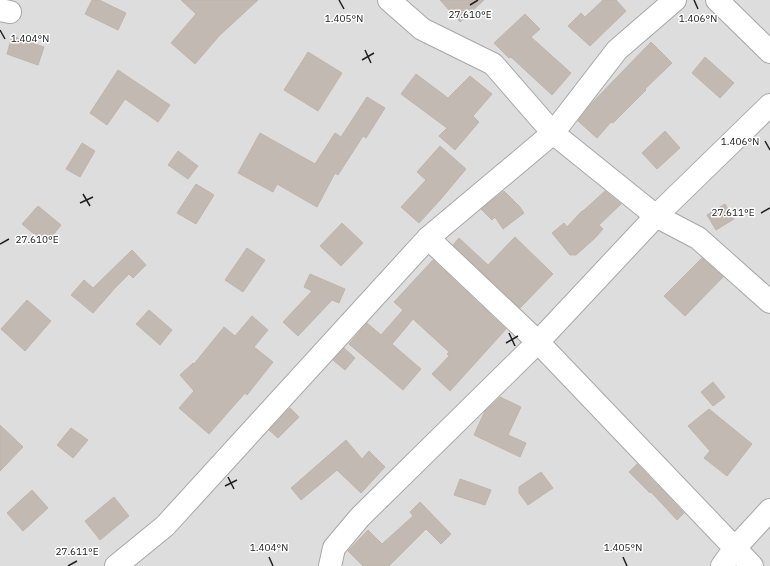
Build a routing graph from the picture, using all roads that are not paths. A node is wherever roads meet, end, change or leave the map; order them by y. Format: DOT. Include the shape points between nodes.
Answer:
graph roads {
  1 [pos="389,0"];
  2 [pos="675,0"];
  3 [pos="717,0"];
  4 [pos="770,52"];
  5 [pos="770,105"];
  6 [pos="553,133"];
  7 [pos="656,216"];
  8 [pos="428,238"];
  9 [pos="770,302"];
  10 [pos="538,342"];
  11 [pos="770,510"];
  12 [pos="735,548"];
  13 [pos="116,566"];
  14 [pos="330,566"];
  15 [pos="722,566"];
  16 [pos="752,566"];
  1 -- 6 [label="street" via="422,29 494,64"];
  2 -- 6 [label="street" via="617,50"];
  3 -- 4 [label="street"];
  5 -- 7 [label="street"];
  6 -- 7 [label="street"];
  6 -- 8 [label="street"];
  7 -- 9 [label="street" via="698,238"];
  7 -- 10 [label="street"];
  8 -- 10 [label="street"];
  8 -- 13 [label="street" via="165,526"];
  10 -- 12 [label="street"];
  10 -- 14 [label="street" via="360,517 334,548"];
  11 -- 12 [label="street"];
  12 -- 15 [label="street"];
  12 -- 16 [label="street"];
}
